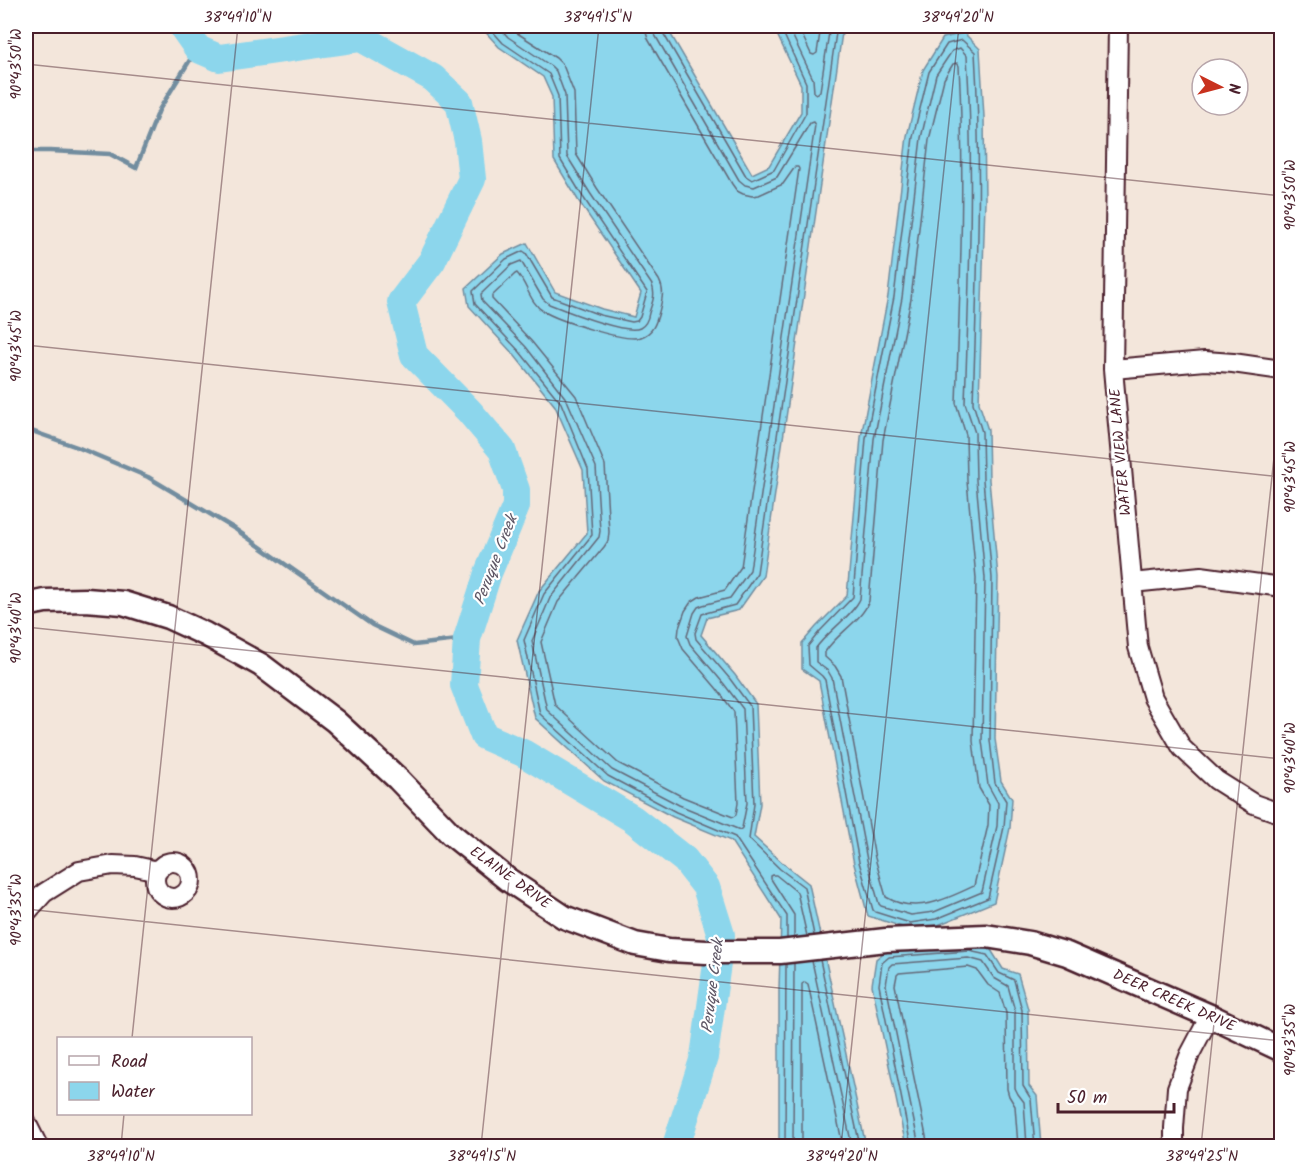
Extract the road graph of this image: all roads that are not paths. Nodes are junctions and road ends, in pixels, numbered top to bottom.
1 (1118, 26) edge
2 (1113, 369) junction
3 (1281, 370) edge
4 (1132, 583) junction
5 (1281, 587) edge
6 (26, 605) edge
7 (1281, 814) edge
8 (158, 872) dead end
9 (26, 913) edge
10 (1067, 954) joint
11 (1210, 1016) junction
12 (1281, 1050) edge
13 (26, 1122) edge
14 (38, 1146) edge
15 (1174, 1146) edge

1 - 2 street, WATER VIEW LANE
2 - 3 street
2 - 4 street, WATER VIEW LANE
4 - 5 street
4 - 7 street, WATER VIEW LANE
6 - 10 street, ELAINE DRIVE
8 - 9 street
10 - 11 street, DEER CREEK DRIVE
11 - 12 street, DEER CREEK DRIVE
11 - 15 street
13 - 14 street

